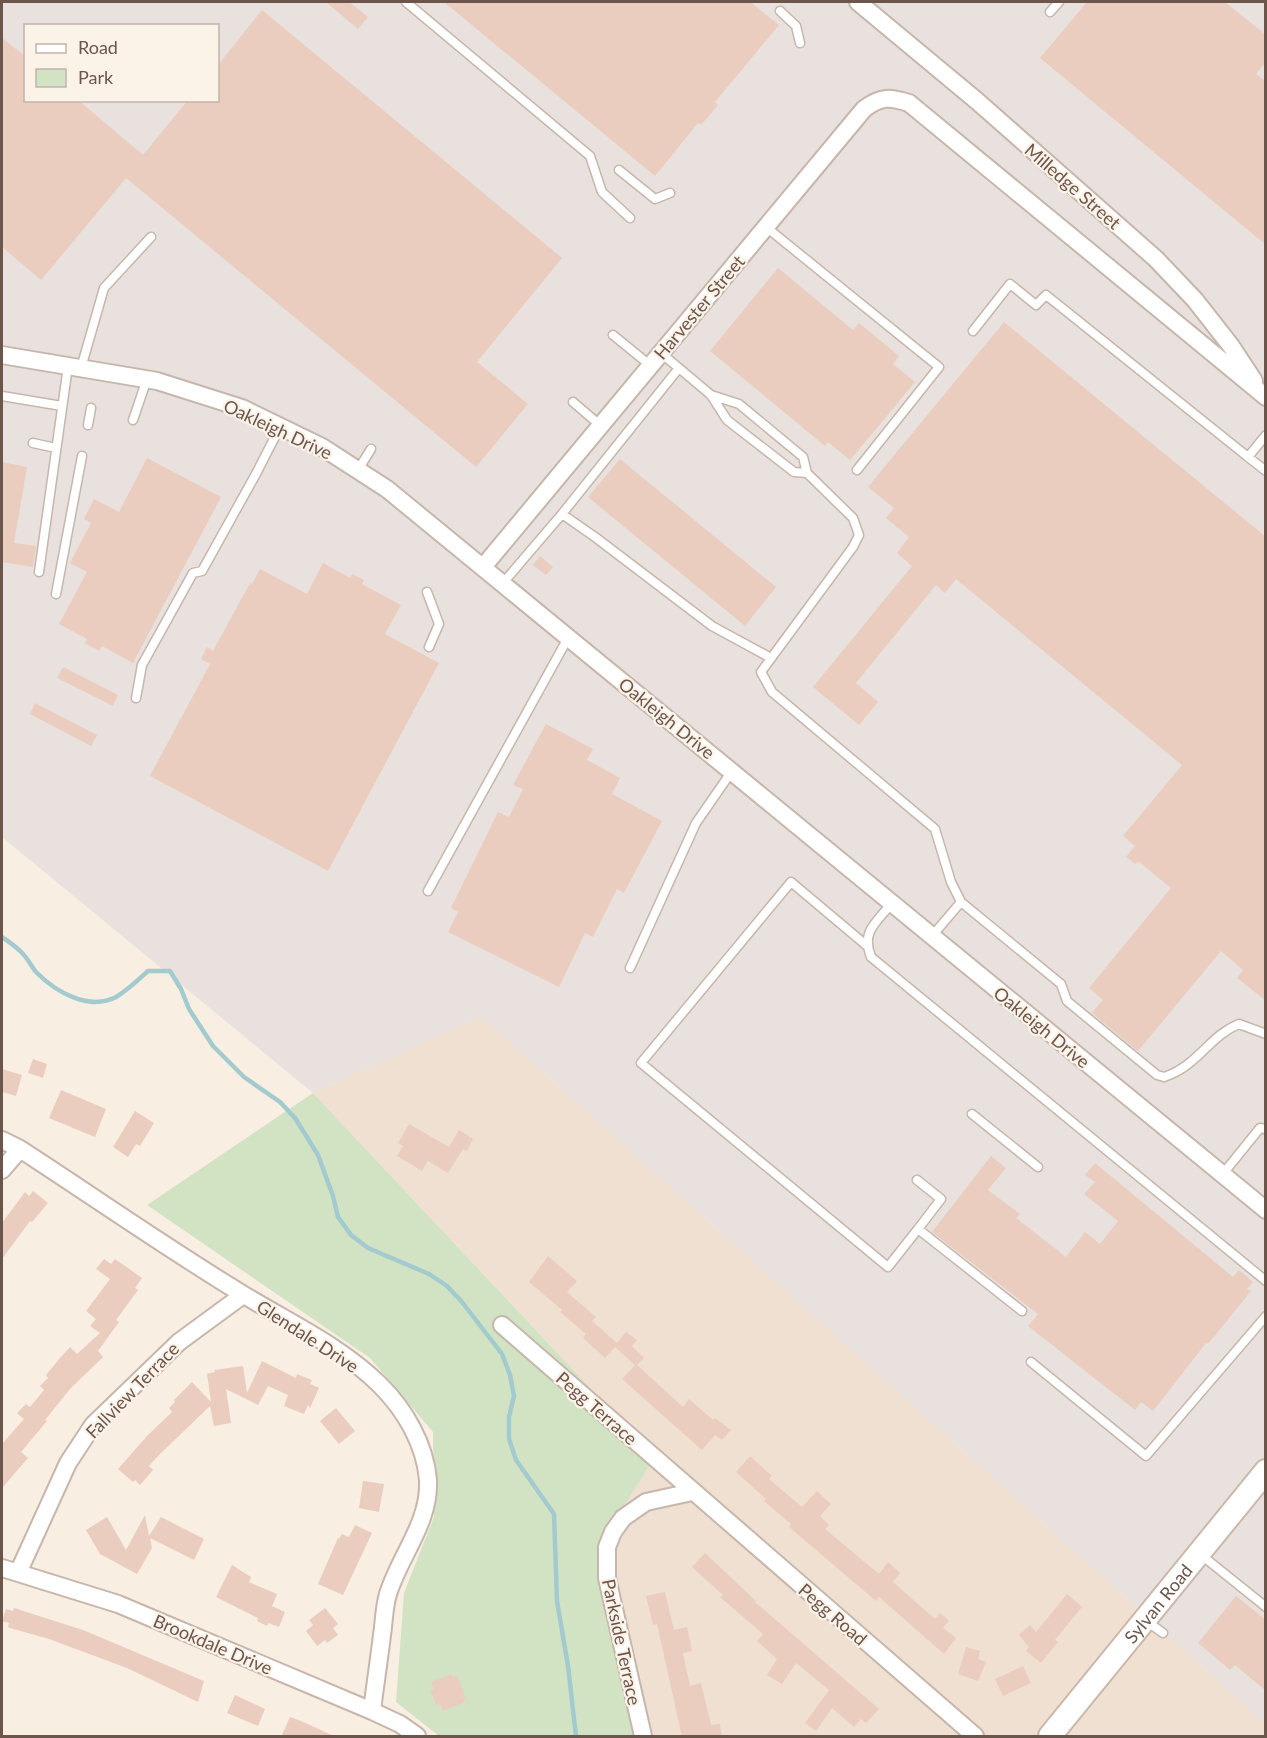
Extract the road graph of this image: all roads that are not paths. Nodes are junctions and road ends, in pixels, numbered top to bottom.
1 (406, 2) edge
2 (858, 2) edge
3 (1059, 2) edge
4 (780, 11) dead end
5 (1050, 12) dead end
6 (800, 43) dead end
7 (934, 123) joint
8 (619, 170) dead end
9 (670, 193) dead end
10 (630, 218) dead end
11 (766, 227) junction
12 (151, 237) dead end
13 (973, 332) dead end
14 (613, 335) dead end
15 (2, 355) edge
16 (656, 359) junction
17 (74, 367) junction
18 (679, 368) junction
19 (147, 379) junction
20 (711, 395) junction
21 (2, 396) edge
22 (1264, 396) edge
23 (573, 402) dead end
24 (62, 406) junction
25 (91, 408) dead end
26 (133, 420) dead end
27 (88, 425) dead end
28 (601, 426) junction
29 (280, 427) junction
30 (1266, 435) edge
31 (33, 443) dead end
32 (56, 447) junction
33 (371, 449) dead end
34 (82, 456) dead end
35 (1248, 457) junction
36 (358, 470) junction
37 (857, 470) dead end
38 (1266, 471) edge
39 (807, 473) junction
40 (562, 514) junction
41 (483, 567) junction
42 (39, 572) dead end
43 (503, 583) junction
44 (427, 592) dead end
45 (56, 594) dead end
46 (569, 637) junction
47 (429, 647) dead end
48 (771, 658) junction
49 (136, 698) dead end
50 (732, 771) junction
51 (428, 891) dead end
52 (961, 902) junction
53 (892, 903) junction
54 (932, 936) junction
55 (866, 945) junction
56 (630, 968) dead end
57 (1266, 1034) edge
58 (972, 1114) dead end
59 (1266, 1129) edge
60 (2, 1140) edge
61 (20, 1149) junction
62 (1038, 1167) dead end
63 (2, 1170) edge
64 (1222, 1174) junction
65 (917, 1180) dead end
66 (1266, 1210) edge
67 (918, 1229) junction
68 (1266, 1281) edge
69 (243, 1294) junction
70 (1022, 1311) dead end
71 (1266, 1316) edge
72 (502, 1325) dead end
73 (1031, 1362) dead end
74 (1266, 1470) edge
75 (692, 1492) junction
76 (1199, 1553) junction
77 (10, 1570) edge
78 (1266, 1607) edge
79 (1145, 1619) junction
80 (1163, 1633) dead end
81 (372, 1711) junction
82 (417, 1737) edge
83 (642, 1737) edge
84 (975, 1737) edge
85 (1050, 1737) edge

1 - 10 lane
2 - 22 street, Milledge Street
3 - 5 lane
4 - 6 lane
7 - 11 street, Harvester Street
7 - 22 street, Milledge Street
8 - 9 lane
11 - 16 street, Harvester Street
11 - 37 lane
12 - 17 lane
13 - 35 lane
14 - 16 lane
15 - 17 street, Oakleigh Drive
16 - 18 lane
16 - 28 street, Harvester Street
17 - 19 street, Oakleigh Drive
17 - 24 lane
18 - 20 lane
18 - 40 lane
19 - 26 lane
19 - 29 street, Oakleigh Drive
20 - 39 lane
20 - 39 lane
21 - 24 lane
23 - 28 lane
24 - 32 lane
25 - 27 lane
28 - 41 street, Harvester Street
29 - 36 street, Oakleigh Drive
29 - 49 lane
30 - 35 lane
31 - 32 lane
32 - 42 lane
33 - 36 lane
34 - 45 lane
35 - 38 lane
36 - 41 street, Oakleigh Drive
39 - 48 lane
40 - 43 lane
40 - 48 lane
41 - 43 street, Oakleigh Drive
43 - 46 street, Oakleigh Drive
44 - 47 lane
46 - 50 street, Oakleigh Drive
46 - 51 lane
48 - 52 lane
50 - 53 street, Oakleigh Drive
50 - 56 lane
52 - 54 lane
52 - 57 lane
53 - 54 street, Oakleigh Drive
53 - 55 lane
54 - 64 street, Oakleigh Drive
55 - 67 lane
55 - 68 lane
58 - 62 lane
59 - 64 lane
60 - 61 street, Glendale Drive
61 - 63 street
61 - 69 street, Glendale Drive
64 - 66 street, Oakleigh Drive
65 - 67 lane
67 - 70 lane
69 - 77 street, Fallview Terrace
69 - 81 street, Glendale Drive
71 - 73 lane
72 - 75 street, Pegg Terrace
74 - 76 main road, Sylvan Road
75 - 83 street, Parkside Terrace
75 - 84 street, Pegg Road
76 - 78 lane
76 - 79 main road, Sylvan Road
77 - 81 street, Brookdale Drive
79 - 80 lane
79 - 85 main road, Sylvan Road
81 - 82 street, Brookdale Drive

